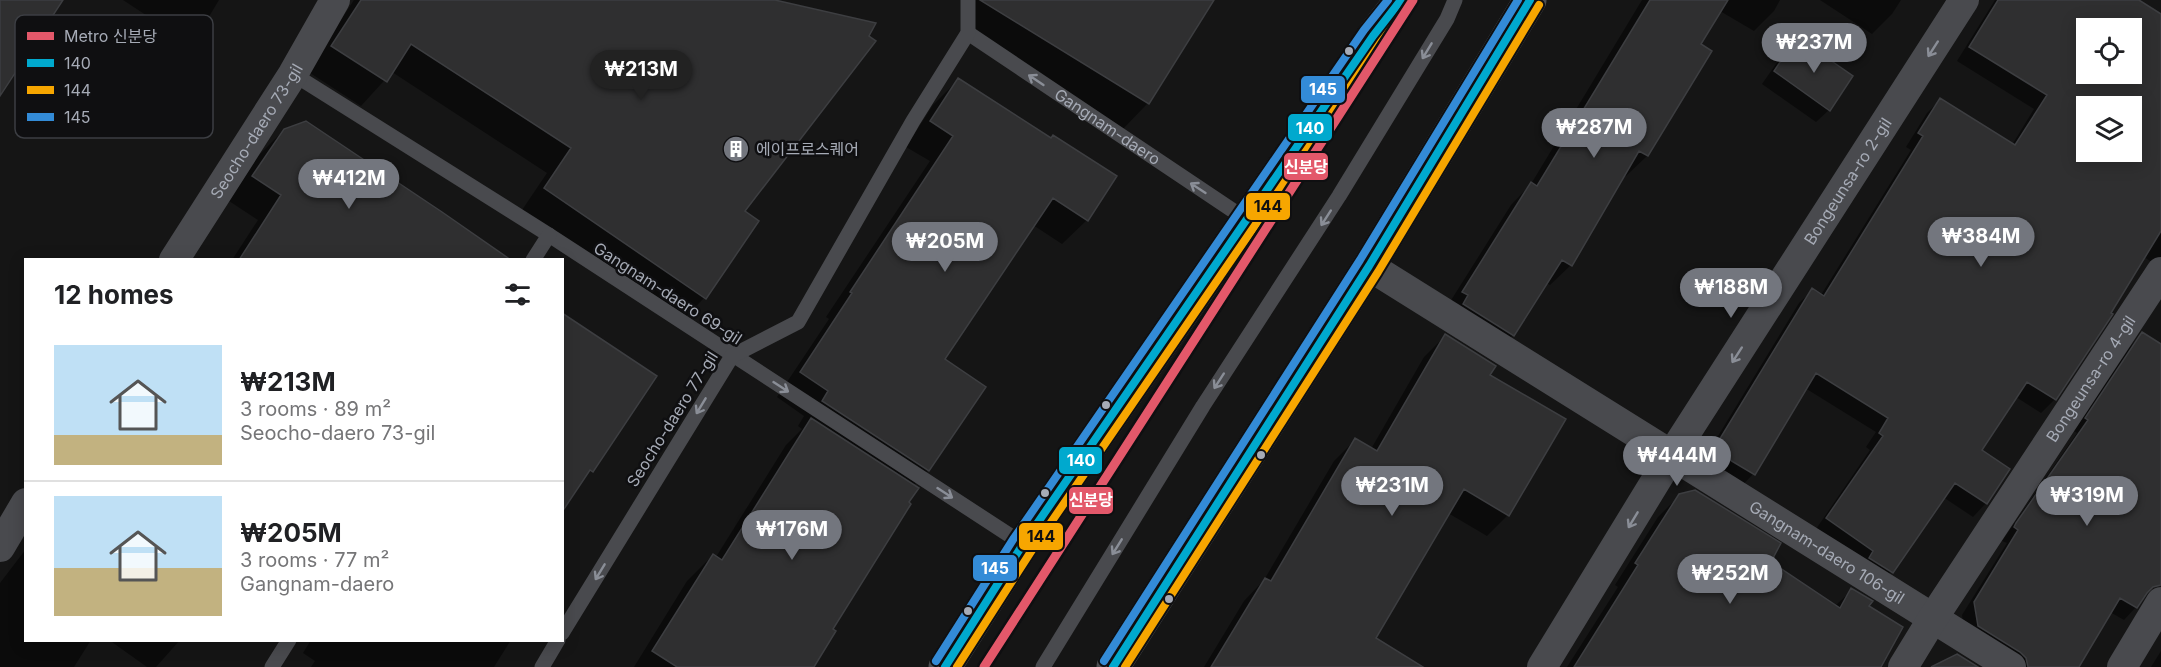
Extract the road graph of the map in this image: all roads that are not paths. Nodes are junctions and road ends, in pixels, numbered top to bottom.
1 (335, 0) edge
2 (968, 0) edge
3 (1401, 0) edge
4 (1455, 0) edge
5 (1530, 0) edge
6 (1964, 0) edge
7 (968, 33) junction
8 (293, 74) junction
9 (1247, 220) junction
10 (549, 235) junction
11 (175, 258) edge
12 (534, 258) edge
13 (1369, 266) junction
14 (2161, 272) edge
15 (732, 356) junction
16 (1671, 456) junction
17 (24, 506) edge
18 (1023, 544) junction
19 (0, 547) edge
20 (2161, 602) edge
21 (1933, 618) junction
22 (564, 630) edge
23 (288, 642) edge
24 (557, 642) edge
25 (1114, 663) edge
26 (272, 667) edge
27 (542, 667) edge
28 (945, 667) edge
29 (1043, 667) edge
30 (1542, 667) edge
31 (1903, 667) edge
32 (2011, 667) edge
33 (2122, 667) edge

1 - 8 street, Seocho-daero 73-gil
2 - 7 lane
3 - 9 main road
4 -> 29 lane
5 - 13 main road
6 -> 16 street, Bongeunsa-ro 2-gil
9 -> 7 lane, Gangnam-daero
7 - 15 lane, Seocho-daero 77-gil
8 - 10 lane, Gangnam-daero 69-gil
8 - 11 street, Seocho-daero 73-gil
9 - 18 main road
10 - 12 lane
10 - 15 lane, Gangnam-daero 69-gil
13 - 16 street, Gangnam-daero 106-gil
13 - 25 main road
14 - 21 street, Bongeunsa-ro 4-gil
15 -> 18 lane, Gangnam-daero 69-gil
15 -> 22 lane, Seocho-daero 77-gil
16 - 21 street, Gangnam-daero 106-gil
16 -> 30 street, Bongeunsa-ro 2-gil
17 - 19 street
18 - 28 main road
20 - 33 street
21 - 31 street, Bongeunsa-ro 4-gil
21 - 32 street, Gangnam-daero 106-gil
23 - 26 lane
24 - 27 lane

